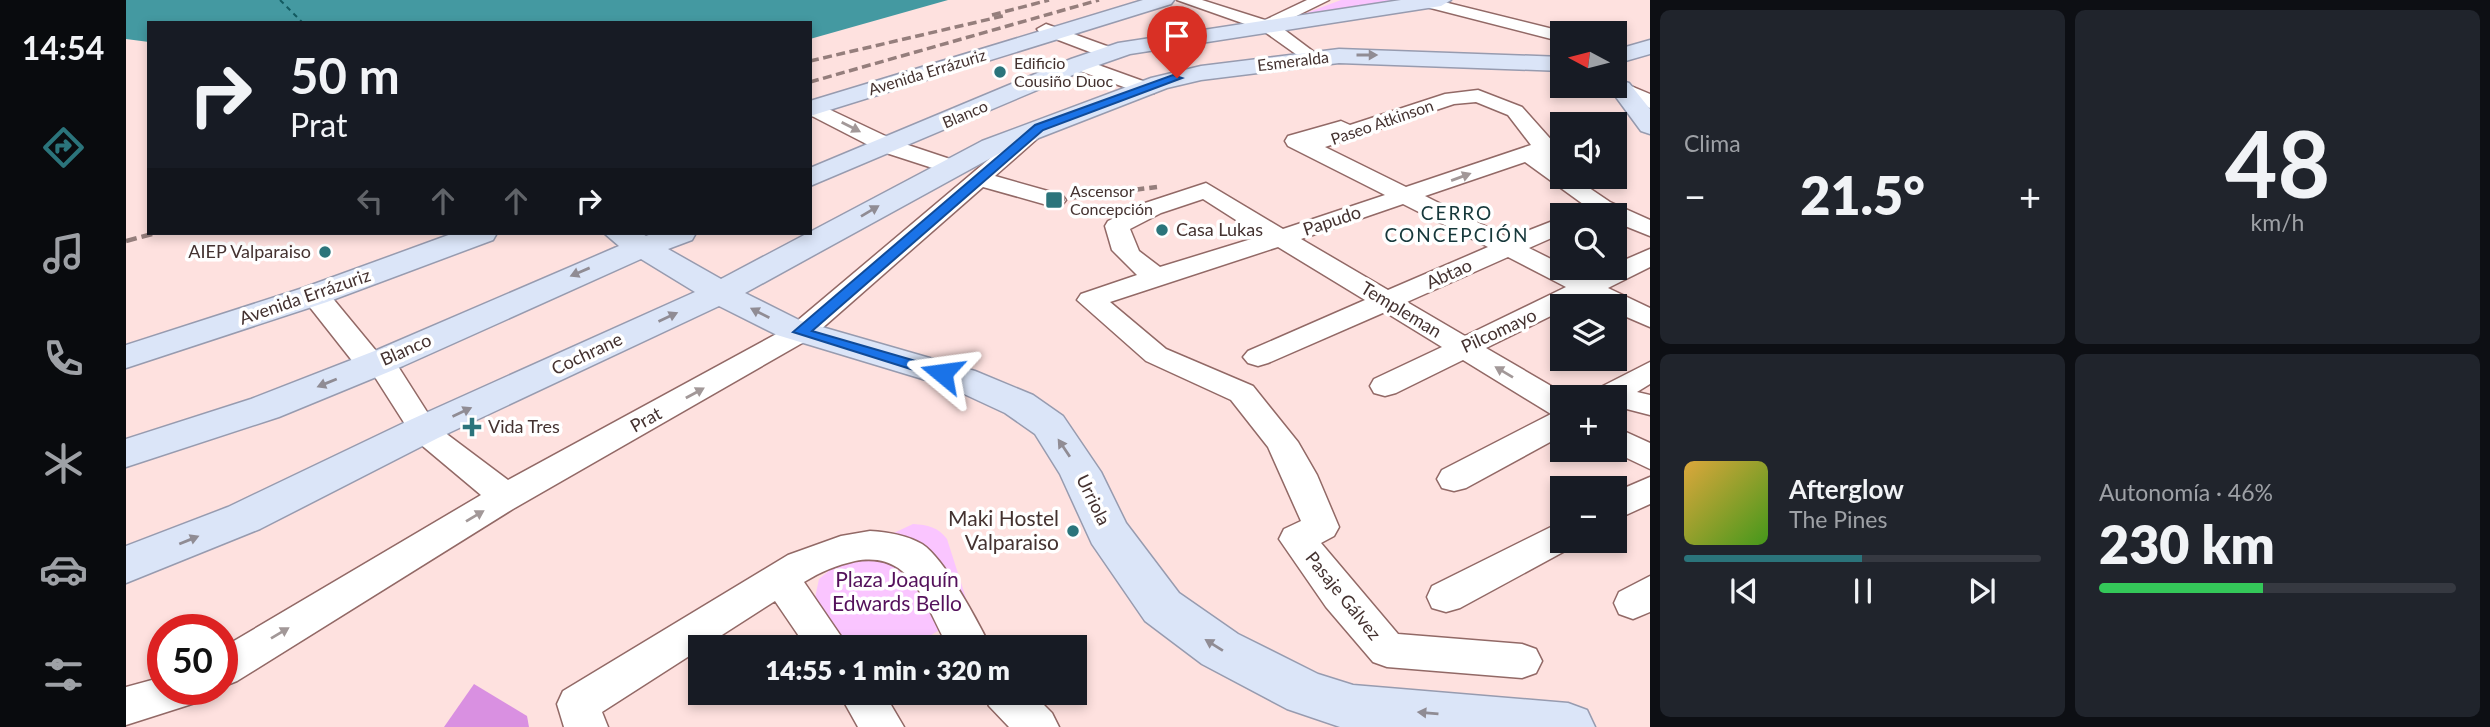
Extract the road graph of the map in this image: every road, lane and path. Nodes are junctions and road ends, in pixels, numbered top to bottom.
1 (1138, 0) edge
2 (1164, 0) edge
3 (1185, 0) edge
4 (1321, 0) edge
5 (1428, 1) edge
6 (1268, 26) junction
7 (1052, 32) junction
8 (1550, 34) edge
9 (1110, 53) junction
10 (1314, 58) junction
11 (1079, 64) junction
12 (1550, 64) edge
13 (1147, 89) junction
14 (1628, 92) edge
15 (1627, 98) edge
16 (1650, 102) edge
17 (812, 107) edge
18 (812, 108) edge
19 (1344, 125) dead end
20 (1650, 126) edge
21 (1039, 127) junction
22 (888, 146) junction
23 (1534, 151) junction
24 (1550, 158) edge
25 (951, 167) junction
26 (1363, 175) junction
27 (812, 177) edge
28 (987, 181) dead end
29 (1597, 189) edge
30 (1406, 197) junction
31 (1054, 200) dead end
32 (1585, 203) edge
33 (1650, 218) edge
34 (1627, 222) edge
35 (1650, 229) edge
36 (1550, 230) edge
37 (439, 235) edge
38 (477, 235) edge
39 (667, 235) edge
40 (1281, 238) junction
41 (631, 240) edge
42 (1508, 248) junction
43 (1650, 257) edge
44 (1154, 278) junction
45 (1589, 289) junction
46 (720, 293) junction
47 (316, 295) junction
48 (1386, 301) junction
49 (1650, 319) edge
50 (801, 332) junction
51 (126, 341) edge
52 (1463, 347) junction
53 (126, 357) edge
54 (1258, 357) dead end
55 (377, 366) junction
56 (1650, 371) edge
57 (1626, 385) edge
58 (1385, 386) dead end
59 (1550, 399) edge
60 (1627, 400) edge
61 (1650, 405) edge
62 (1550, 428) edge
63 (1627, 445) edge
64 (126, 453) edge
65 (1650, 458) edge
66 (1454, 479) dead end
67 (1650, 489) edge
68 (501, 493) dead end
69 (1627, 501) edge
70 (1550, 542) edge
71 (126, 565) edge
72 (779, 580) junction
73 (1446, 597) dead end
74 (821, 635) edge
75 (963, 635) edge
76 (238, 659) edge
77 (1522, 661) dead end
78 (147, 705) edge
79 (868, 705) edge
80 (1016, 705) edge
81 (129, 713) edge
82 (1535, 725) edge
83 (586, 727) edge
84 (882, 727) edge
85 (1037, 727) edge

1 - 7 main road, Avenida Errázuriz
2 - 7 main road, Avenida Errázuriz
3 - 6 street
4 - 6 street, Blanco
5 - 6 main road
5 - 8 street
6 - 9 main road, Blanco
6 - 10 street
7 - 9 street
7 - 17 main road, Avenida Errázuriz
9 - 11 main road, Blanco
10 -> 12 main road, Esmeralda
10 - 13 main road, Esmeralda
11 - 13 street
11 - 22 main road, Blanco
13 - 21 main road, Esmeralda
14 - 16 street
15 - 20 main road
18 -> 22 street
19 - 26 street
21 - 25 main road, Cochrane
21 - 50 street, Prat
22 - 25 street
22 - 27 main road, Blanco
23 - 24 street
23 - 26 street, Paseo Atkinson
30 -> 23 street, Papudo
23 - 32 street
46 -> 25 main road, Cochrane
26 - 30 street
28 - 31 street
29 - 33 street
30 - 40 street, Papudo
30 - 42 street
34 - 35 street
36 - 42 street, Abtao
37 - 51 main road, Avenida Errázuriz
38 - 47 main road, Avenida Errázuriz
39 - 41 main road, Blanco
40 - 44 street, Papudo
40 - 44 street, Templeman
40 - 48 street, Templeman
41 - 46 main road, Urriola
41 -> 55 main road, Blanco
42 - 45 street
42 - 48 street, Abtao
43 - 45 street, Pilcomayo
44 - 77 street, Pasaje Gálvez
45 - 49 street
45 - 52 street, Pilcomayo
50 -> 46 main road, Urriola
71 -> 46 main road, Cochrane
47 - 53 main road, Avenida Errázuriz
47 - 55 street
48 - 52 street, Templeman
48 - 54 street, Abtao
76 -> 50 street, Prat
82 -> 50 main road, Urriola
52 - 58 street, Pilcomayo
59 -> 52 street, Templeman
55 -> 64 main road, Blanco
55 - 68 street
56 - 57 street
60 - 61 street
62 - 66 street
63 - 65 street
67 - 69 street
70 - 73 street
72 - 74 street
72 - 75 street
72 - 83 street
78 - 81 street
79 - 84 street
80 - 85 street

